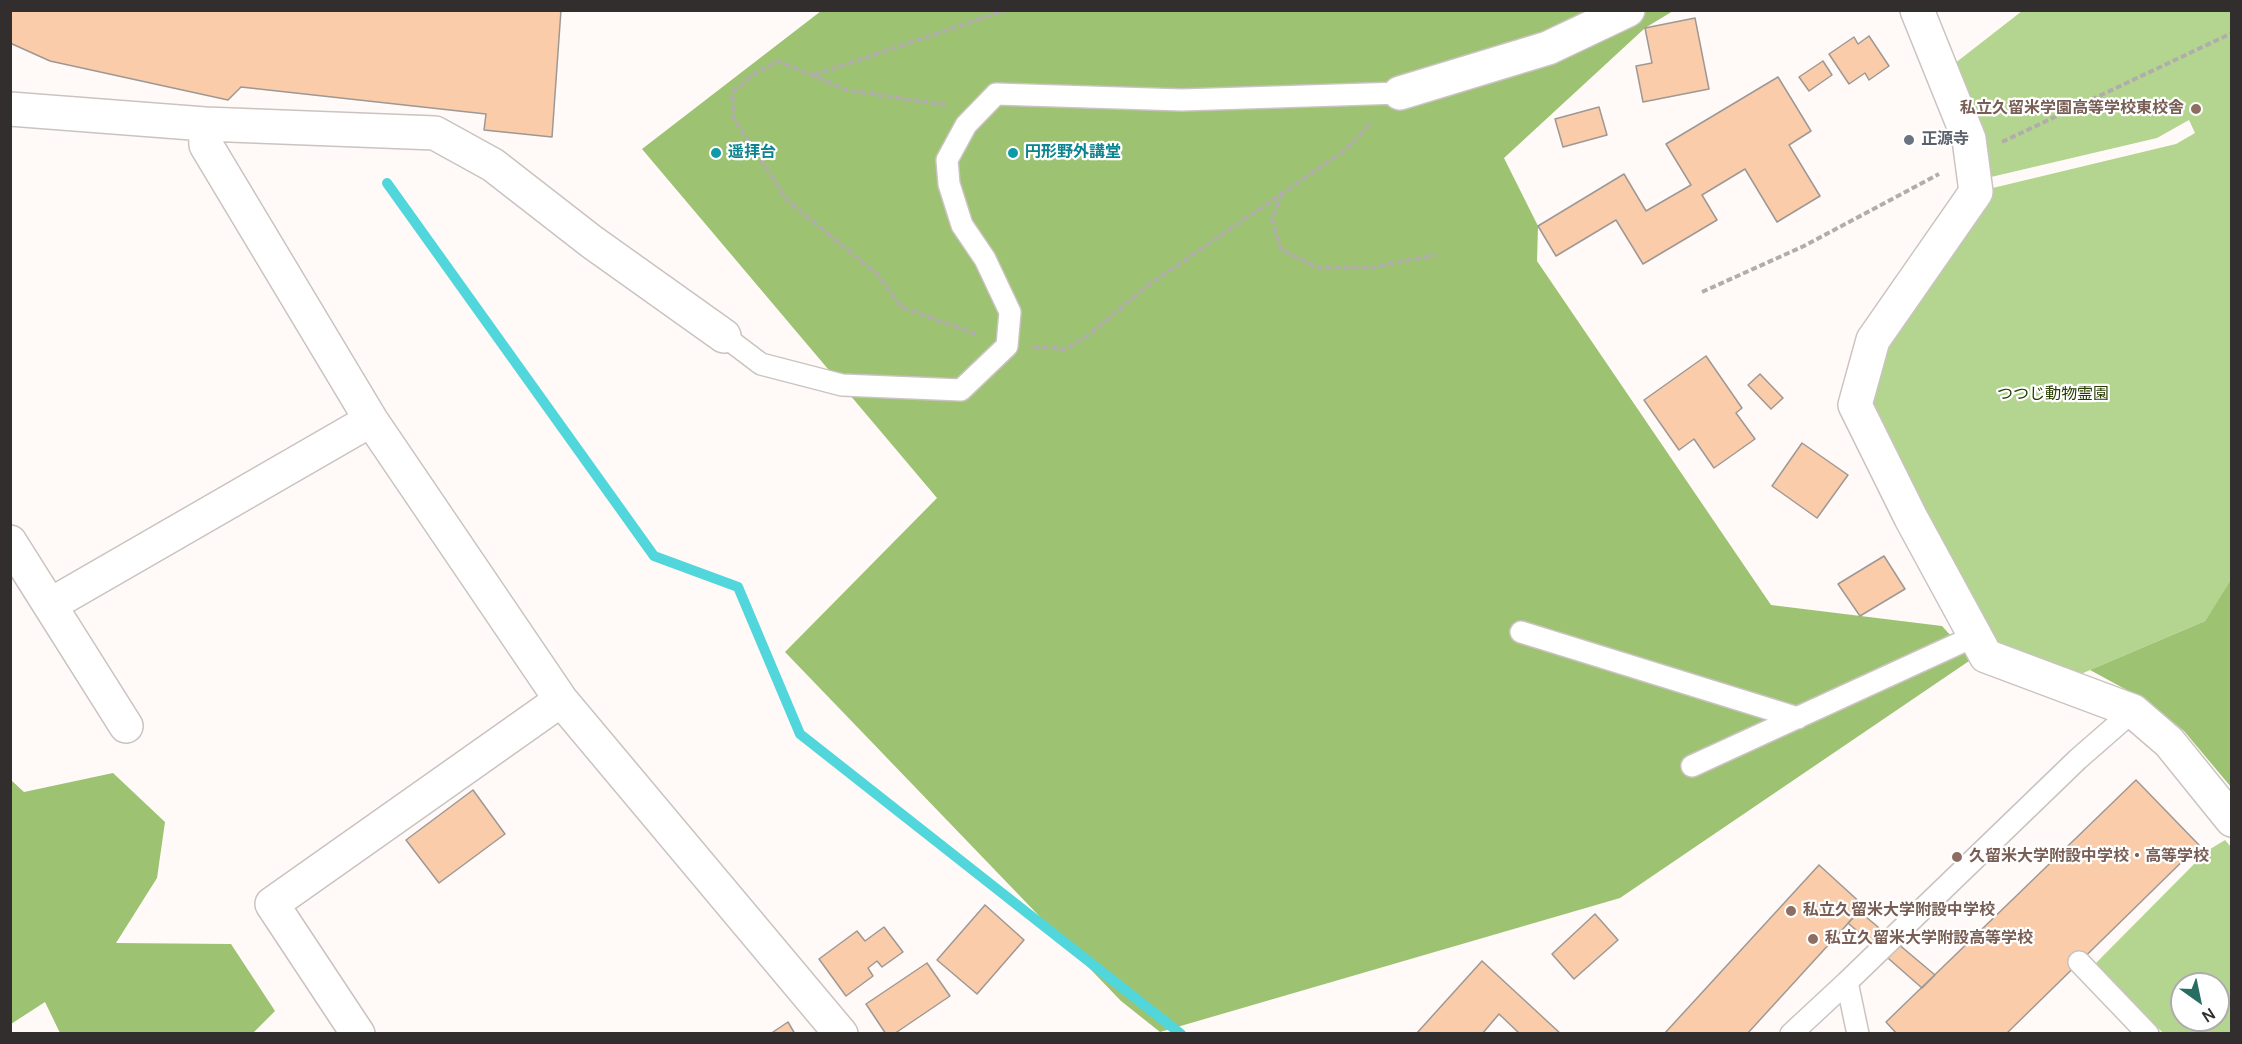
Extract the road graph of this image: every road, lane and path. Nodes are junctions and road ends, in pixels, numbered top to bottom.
1 (1006, 10) edge
2 (1628, 10) edge
3 (1917, 10) edge
4 (2232, 33) edge
5 (813, 75) junction
6 (1400, 93) junction
7 (10, 109) edge
8 (980, 111) junction
9 (205, 124) junction
10 (1971, 156) junction
11 (1283, 192) junction
12 (1435, 255) dead end
13 (1702, 292) dead end
14 (724, 336) joint
15 (1007, 346) junction
16 (371, 420) junction
17 (10, 542) edge
18 (50, 605) junction
19 (1521, 632) dead end
20 (1975, 636) junction
21 (561, 700) junction
22 (2133, 711) junction
23 (1798, 718) junction
24 (126, 726) dead end
25 (1692, 766) dead end
26 (2232, 820) edge
27 (2079, 962) dead end
28 (1847, 982) junction
29 (358, 1034) edge
30 (842, 1034) edge
31 (1791, 1034) edge
32 (1858, 1034) edge
33 (2148, 1034) edge

1 - 5 path
2 - 6 street
3 - 10 street
4 - 10 path
5 - 8 path
5 - 15 path
6 - 8 lane
6 - 11 path
7 - 9 street
8 - 15 lane
9 - 14 street
9 - 16 street
10 - 13 path
10 - 20 street
11 - 12 path
11 - 15 path
14 - 15 lane
16 - 18 street
16 - 21 street
17 - 18 street
18 - 24 street
19 - 23 lane
20 - 22 street
20 - 23 lane
21 - 29 street
21 - 30 street
22 - 26 street
22 - 28 lane
23 - 25 lane
27 - 33 lane
28 - 31 lane
28 - 32 lane

